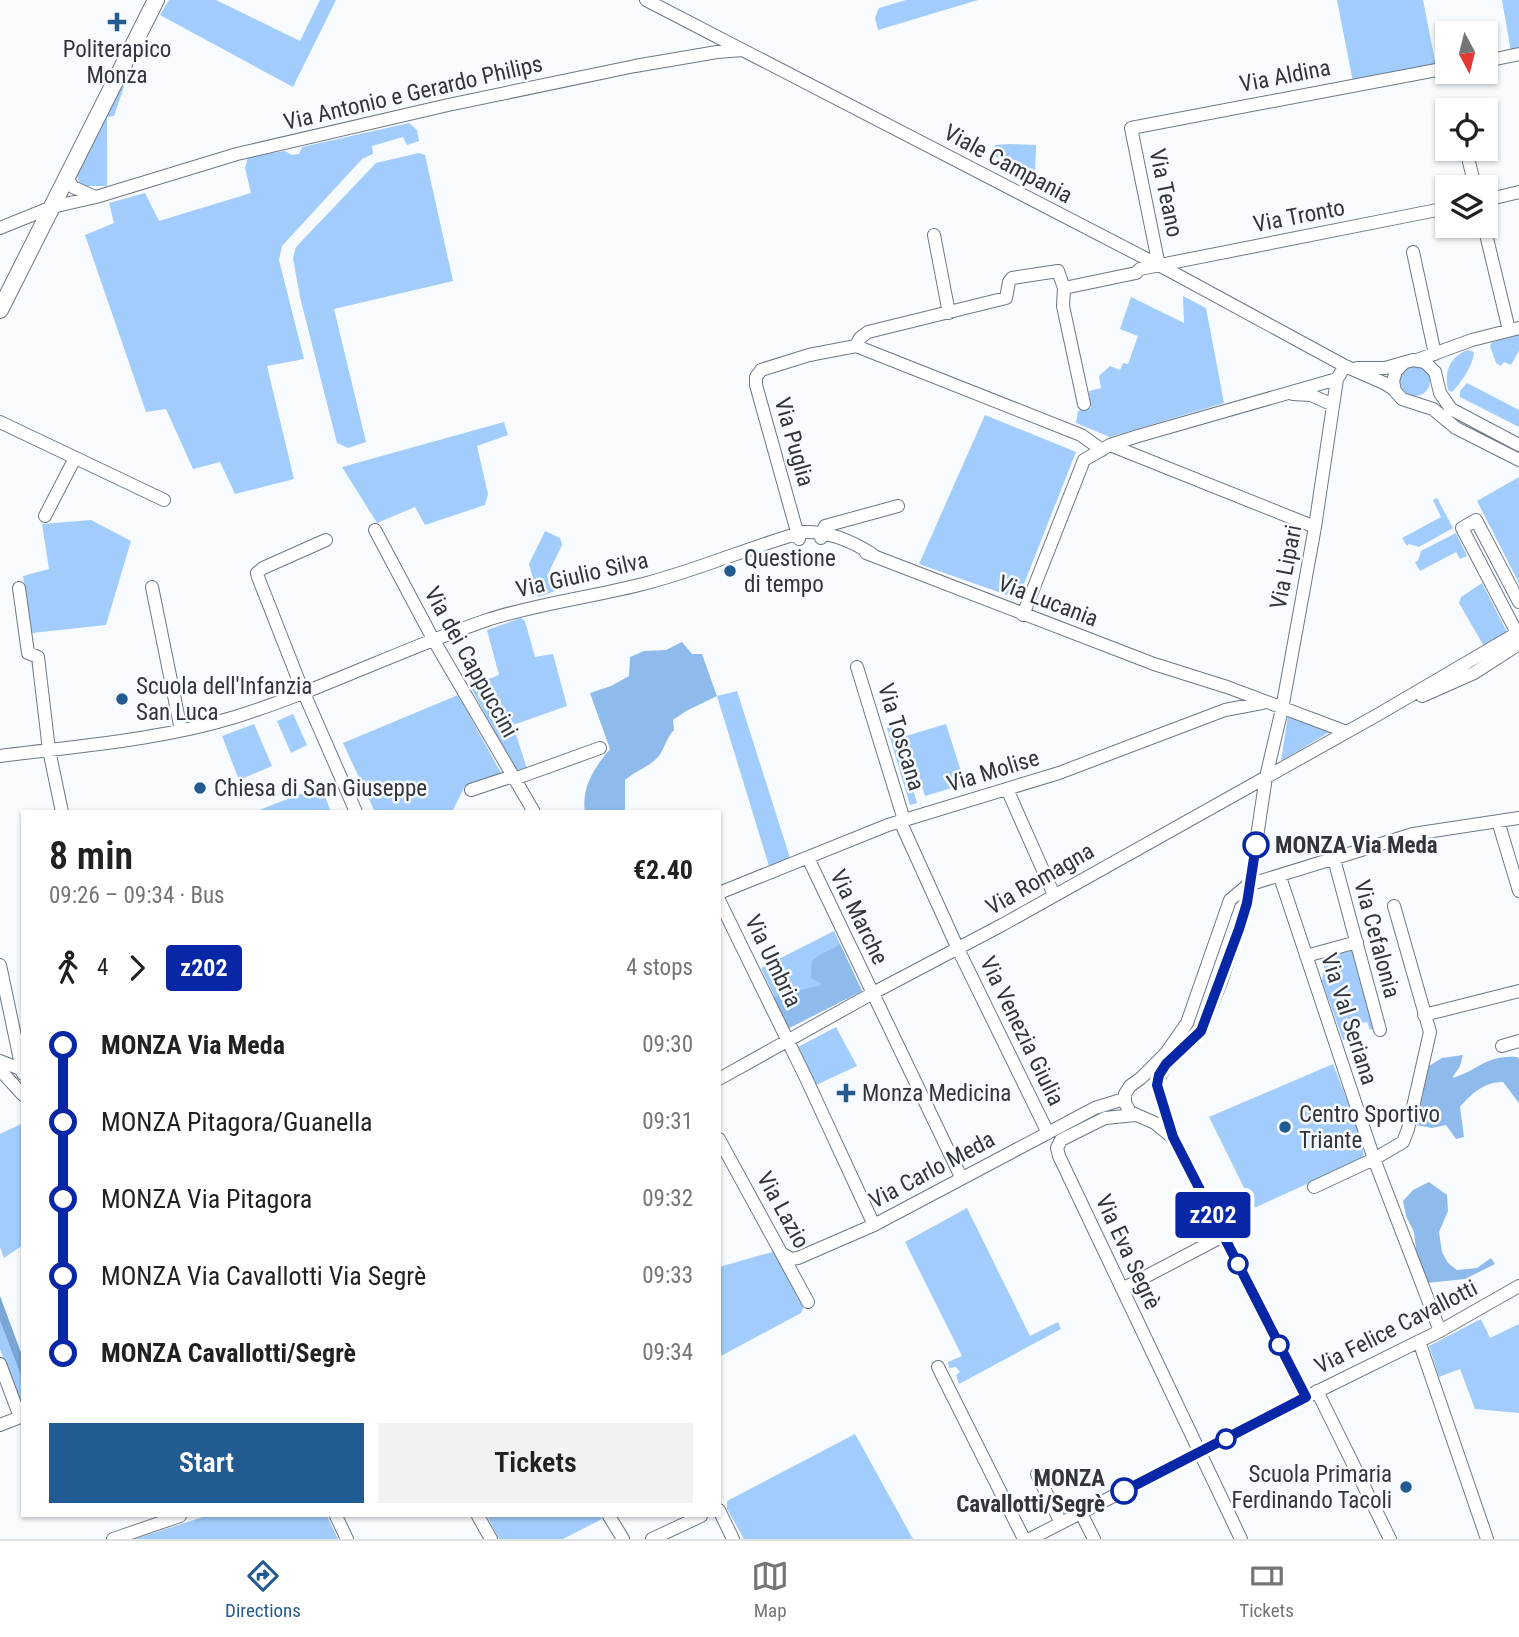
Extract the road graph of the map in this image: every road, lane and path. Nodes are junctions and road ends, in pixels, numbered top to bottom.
1 (156, 0) edge
2 (646, 0) edge
3 (744, 50) junction
4 (1519, 54) edge
5 (1498, 58) edge
6 (1435, 70) edge
7 (1131, 128) joint
8 (67, 178) junction
9 (1519, 192) edge
10 (96, 197) junction
11 (1498, 197) edge
12 (52, 206) junction
13 (1435, 210) edge
14 (18, 221) junction
15 (0, 228) edge
16 (38, 235) junction
17 (934, 235) dead end
18 (1487, 238) edge
19 (1413, 252) dead end
20 (1159, 266) junction
21 (1064, 288) junction
22 (0, 310) edge
23 (949, 313) junction
24 (1514, 329) edge
25 (1462, 344) junction
26 (856, 346) junction
27 (1435, 354) junction
28 (1410, 362) junction
29 (1347, 367) junction
30 (1337, 379) junction
31 (1437, 379) junction
32 (1395, 390) junction
33 (1283, 395) junction
34 (1413, 403) junction
35 (1084, 404) dead end
36 (1333, 405) junction
37 (0, 422) edge
38 (1519, 445) edge
39 (1106, 447) junction
40 (75, 458) junction
41 (1519, 460) edge
42 (164, 500) dead end
43 (898, 506) dead end
44 (45, 516) dead end
45 (1315, 527) junction
46 (375, 530) dead end
47 (821, 535) junction
48 (798, 537) junction
49 (326, 540) dead end
50 (152, 587) dead end
51 (19, 588) dead end
52 (1519, 602) edge
53 (1023, 615) junction
54 (1515, 618) edge
55 (1518, 637) edge
56 (433, 639) junction
57 (857, 667) dead end
58 (1209, 683) junction
59 (304, 692) junction
60 (1266, 702) junction
61 (1229, 709) junction
62 (1282, 709) junction
63 (181, 730) junction
64 (1347, 732) junction
65 (600, 748) dead end
66 (49, 750) junction
67 (0, 756) edge
68 (1266, 777) junction
69 (513, 778) junction
70 (1007, 789) junction
71 (471, 790) dead end
72 (62, 810) edge
73 (355, 810) edge
74 (533, 810) edge
75 (1519, 818) edge
76 (902, 821) junction
77 (1498, 821) junction
78 (808, 858) junction
79 (1334, 859) junction
80 (1279, 877) junction
81 (1248, 885) junction
82 (1519, 891) edge
83 (721, 892) edge
84 (1054, 895) junction
85 (721, 904) edge
86 (1394, 906) dead end
87 (1357, 942) junction
88 (958, 949) junction
89 (1306, 956) junction
90 (0, 965) edge
91 (1519, 991) edge
92 (873, 993) junction
93 (1424, 1015) junction
94 (1380, 1030) dead end
95 (788, 1041) junction
96 (1519, 1041) edge
97 (1502, 1046) dead end
98 (0, 1061) edge
99 (21, 1066) edge
100 (0, 1070) edge
101 (21, 1071) edge
102 (721, 1078) edge
103 (1132, 1084) junction
104 (21, 1093) edge
105 (1159, 1095) junction
106 (1124, 1099) junction
107 (1099, 1107) junction
108 (1137, 1116) junction
109 (1048, 1133) junction
110 (1173, 1137) junction
111 (721, 1143) edge
112 (1374, 1159) junction
113 (961, 1177) junction
114 (1314, 1187) dead end
115 (874, 1224) junction
116 (1223, 1236) junction
117 (783, 1254) junction
118 (1519, 1286) edge
119 (1122, 1289) junction
120 (808, 1302) dead end
121 (1440, 1331) junction
122 (1419, 1341) junction
123 (0, 1364) edge
124 (938, 1367) dead end
125 (1311, 1394) junction
126 (21, 1416) edge
127 (0, 1424) edge
128 (1199, 1453) junction
129 (1037, 1474) dead end
130 (1081, 1513) junction
131 (721, 1514) edge
132 (177, 1517) edge
133 (336, 1517) edge
134 (479, 1517) edge
135 (610, 1517) edge
136 (699, 1517) edge
137 (1061, 1523) junction
138 (113, 1539) edge
139 (347, 1539) edge
140 (491, 1539) edge
141 (623, 1539) edge
142 (652, 1539) edge
143 (733, 1539) edge
144 (1024, 1539) edge
145 (1030, 1539) edge
146 (1094, 1539) edge
147 (1241, 1539) edge
148 (1390, 1539) edge
149 (1488, 1539) edge

1 - 8 main road
2 - 3 street, Viale Campania
3 - 10 street, Via Antonio e Gerardo Philips
3 - 20 street, Viale Campania
4 - 5 street
6 - 7 street, Via Aldina
7 - 20 street, Via Teano
8 - 10 street
8 - 12 main road
9 - 11 street
10 - 12 street, Via Antonio e Gerardo Philips
12 - 14 street, Via Antonio e Gerardo Philips
12 - 16 main road
13 - 20 street, Via Tronto
14 - 15 street, Via Antonio e Gerardo Philips
14 - 16 street
16 - 22 main road
17 - 23 street
18 - 24 street
19 - 27 street
20 - 21 street, Via Tronto
20 - 29 street, Viale Campania
21 - 23 street, Via Puglia
21 - 35 street
23 - 26 street, Via Puglia
24 - 25 street, Viale Campania
25 - 27 street, Viale Campania
25 - 31 street
26 - 39 street
26 - 48 street, Via Puglia
27 - 28 street, Viale Campania
28 - 29 street, Viale Campania
28 - 31 street
28 - 32 street
29 - 30 street, Via Lipari
29 - 32 street, Viale Campania
30 - 33 street
30 - 36 street, Via Lipari
31 - 34 street
31 - 38 street
32 - 34 street
33 - 36 street
33 - 39 street
34 - 41 street
36 - 45 street, Via Lipari
37 - 40 street
39 - 45 street
39 - 53 street
40 - 42 street
40 - 44 street
43 - 47 street, Via Giulio Silva
45 - 62 street, Via Lipari
46 - 56 street, Via dei Cappuccini
47 - 48 street, Via Giulio Silva
47 - 53 street, Via Lucania
48 - 56 street, Via Giulio Silva
49 - 59 street
50 - 63 street
51 - 66 street
52 - 54 street
53 - 58 street, Via Lucania
54 - 55 street
55 - 64 street, Via Romagna
56 - 59 street, Via Giulio Silva
56 - 69 street, Via dei Cappuccini
57 - 76 street, Via Toscana
58 - 60 street, Via Lucania
58 - 61 street
59 - 63 street, Via Giulio Silva
59 - 73 street
60 - 61 street, Via Molise
60 - 62 street
61 - 70 street, Via Molise
62 - 64 street
62 - 68 street, Via Lipari
63 - 66 street, Via Giulio Silva
64 - 68 street, Via Romagna
65 - 69 street
66 - 67 street, Via Giulio Silva
66 - 72 street
68 - 81 street
68 - 84 street, Via Romagna
69 - 71 street
69 - 74 street, Via dei Cappuccini
70 - 76 street, Via Molise
70 - 84 street
75 - 77 street
76 - 78 street, Via Molise
76 - 88 street, Via Toscana
77 - 79 street
77 - 82 street
78 - 83 street, Via Molise
78 - 92 street, Via Marche
79 - 80 street
79 - 87 street, Via Cefalonia
80 - 81 street
80 - 89 street, Via Val Seriana
81 - 103 street, Via Carlo Meda
81 - 105 street
84 - 88 street, Via Romagna
85 - 95 street, Via Umbria
86 - 93 street
87 - 89 street
87 - 94 street, Via Cefalonia
88 - 92 street, Via Romagna
88 - 109 street, Via Venezia Giulia
89 - 112 street, Via Val Seriana
90 - 99 street
91 - 93 street
92 - 95 street, Via Romagna
92 - 113 street, Via Marche
93 - 112 street
95 - 102 street, Via Romagna
95 - 115 street, Via Umbria
96 - 97 street
98 - 101 street
100 - 104 street
103 - 105 street
103 - 106 street, Via Carlo Meda
103 - 107 street, Via Carlo Meda
105 - 108 street
105 - 110 street
106 - 107 street, Via Carlo Meda
106 - 108 street
107 - 109 street, Via Carlo Meda
108 - 110 street
108 - 119 street, Via Eva Segrè
109 - 113 street, Via Carlo Meda
110 - 116 street
111 - 117 street, Via Lazio
112 - 114 street
112 - 121 street, Via Val Seriana
113 - 115 street, Via Carlo Meda
115 - 117 street, Via Carlo Meda
116 - 119 street
116 - 125 street
117 - 120 street, Via Lazio
118 - 121 street, Via Felice Cavallotti
119 - 128 street, Via Eva Segrè
121 - 122 street, Via Felice Cavallotti
122 - 125 street, Via Felice Cavallotti
122 - 149 street
123 - 126 street
124 - 144 street
125 - 128 street, Via Felice Cavallotti
125 - 148 street
126 - 127 street
128 - 130 street, Via Felice Cavallotti
128 - 147 street, Via Eva Segrè
129 - 137 street
130 - 137 street, Via Felice Cavallotti
130 - 146 street
131 - 143 street
132 - 138 street
133 - 139 street
134 - 140 street
135 - 141 street
136 - 142 street
137 - 145 street, Via Felice Cavallotti

